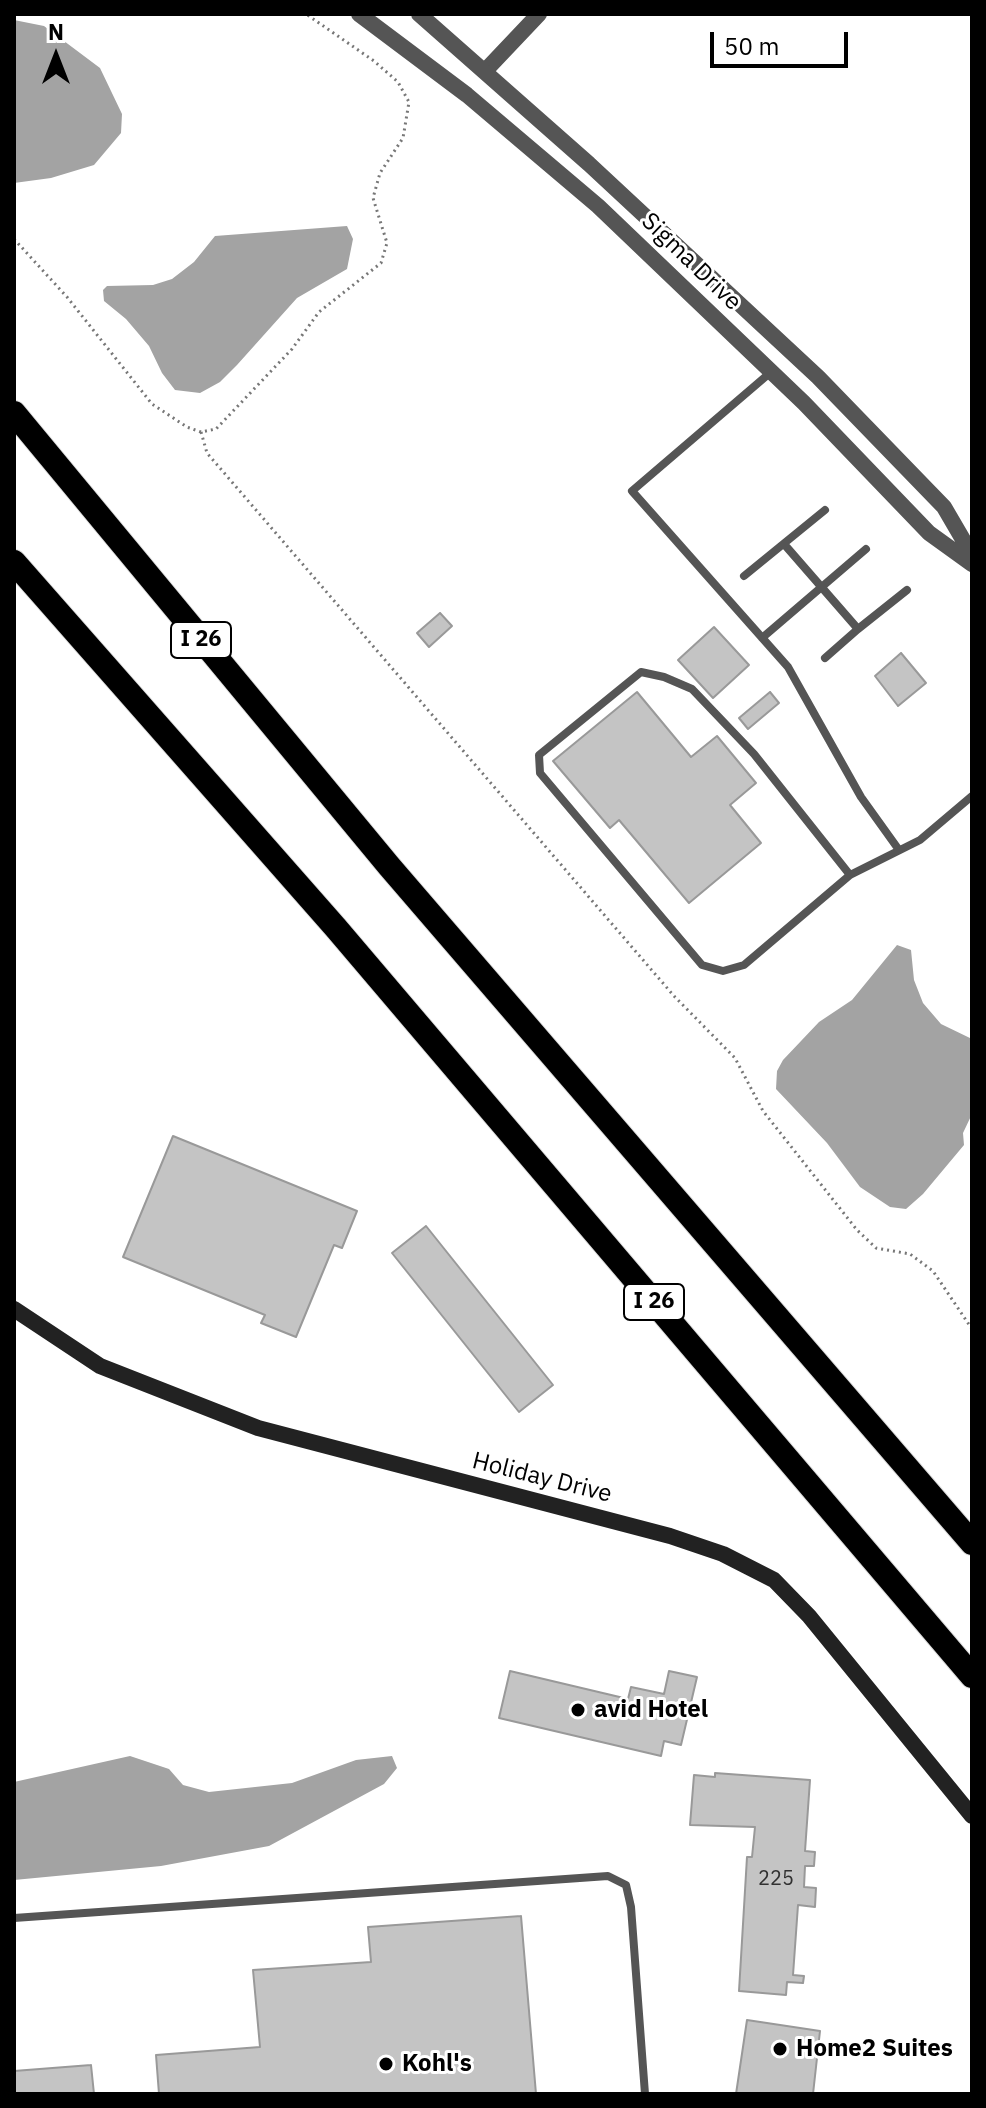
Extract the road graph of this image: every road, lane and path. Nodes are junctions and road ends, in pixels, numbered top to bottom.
1 (306, 14) edge
2 (359, 14) edge
3 (419, 14) edge
4 (539, 14) edge
5 (485, 71) junction
6 (467, 95) junction
7 (14, 239) edge
8 (771, 372) junction
9 (14, 413) edge
10 (201, 432) junction
11 (825, 510) dead end
12 (784, 544) junction
13 (866, 549) dead end
14 (972, 555) edge
15 (14, 562) edge
16 (972, 564) edge
17 (744, 576) dead end
18 (823, 586) junction
19 (907, 590) dead end
20 (858, 629) junction
21 (762, 638) junction
22 (825, 658) dead end
23 (972, 796) edge
24 (899, 850) junction
25 (850, 875) junction
26 (14, 1309) edge
27 (972, 1329) edge
28 (972, 1543) edge
29 (972, 1676) edge
30 (972, 1816) edge
31 (14, 1918) edge
32 (645, 2094) edge

1 - 10 path
2 - 6 street, Sigma Drive
3 - 5 street, Sigma Drive
4 - 5 street
5 - 6 street
5 - 14 street, Sigma Drive
6 - 8 street, Sigma Drive
7 - 10 path
8 - 16 street, Sigma Drive
8 - 21 lane
9 - 28 highway, I 26
10 - 27 path
11 - 12 lane
12 - 17 lane
12 - 18 lane
13 - 18 lane
15 - 29 highway, I 26
18 - 20 lane
18 - 21 lane
19 - 20 lane
20 - 22 lane
21 - 24 lane
23 - 24 lane
24 - 25 lane
25 - 25 lane
26 - 30 main road, Holiday Drive
31 - 32 lane

